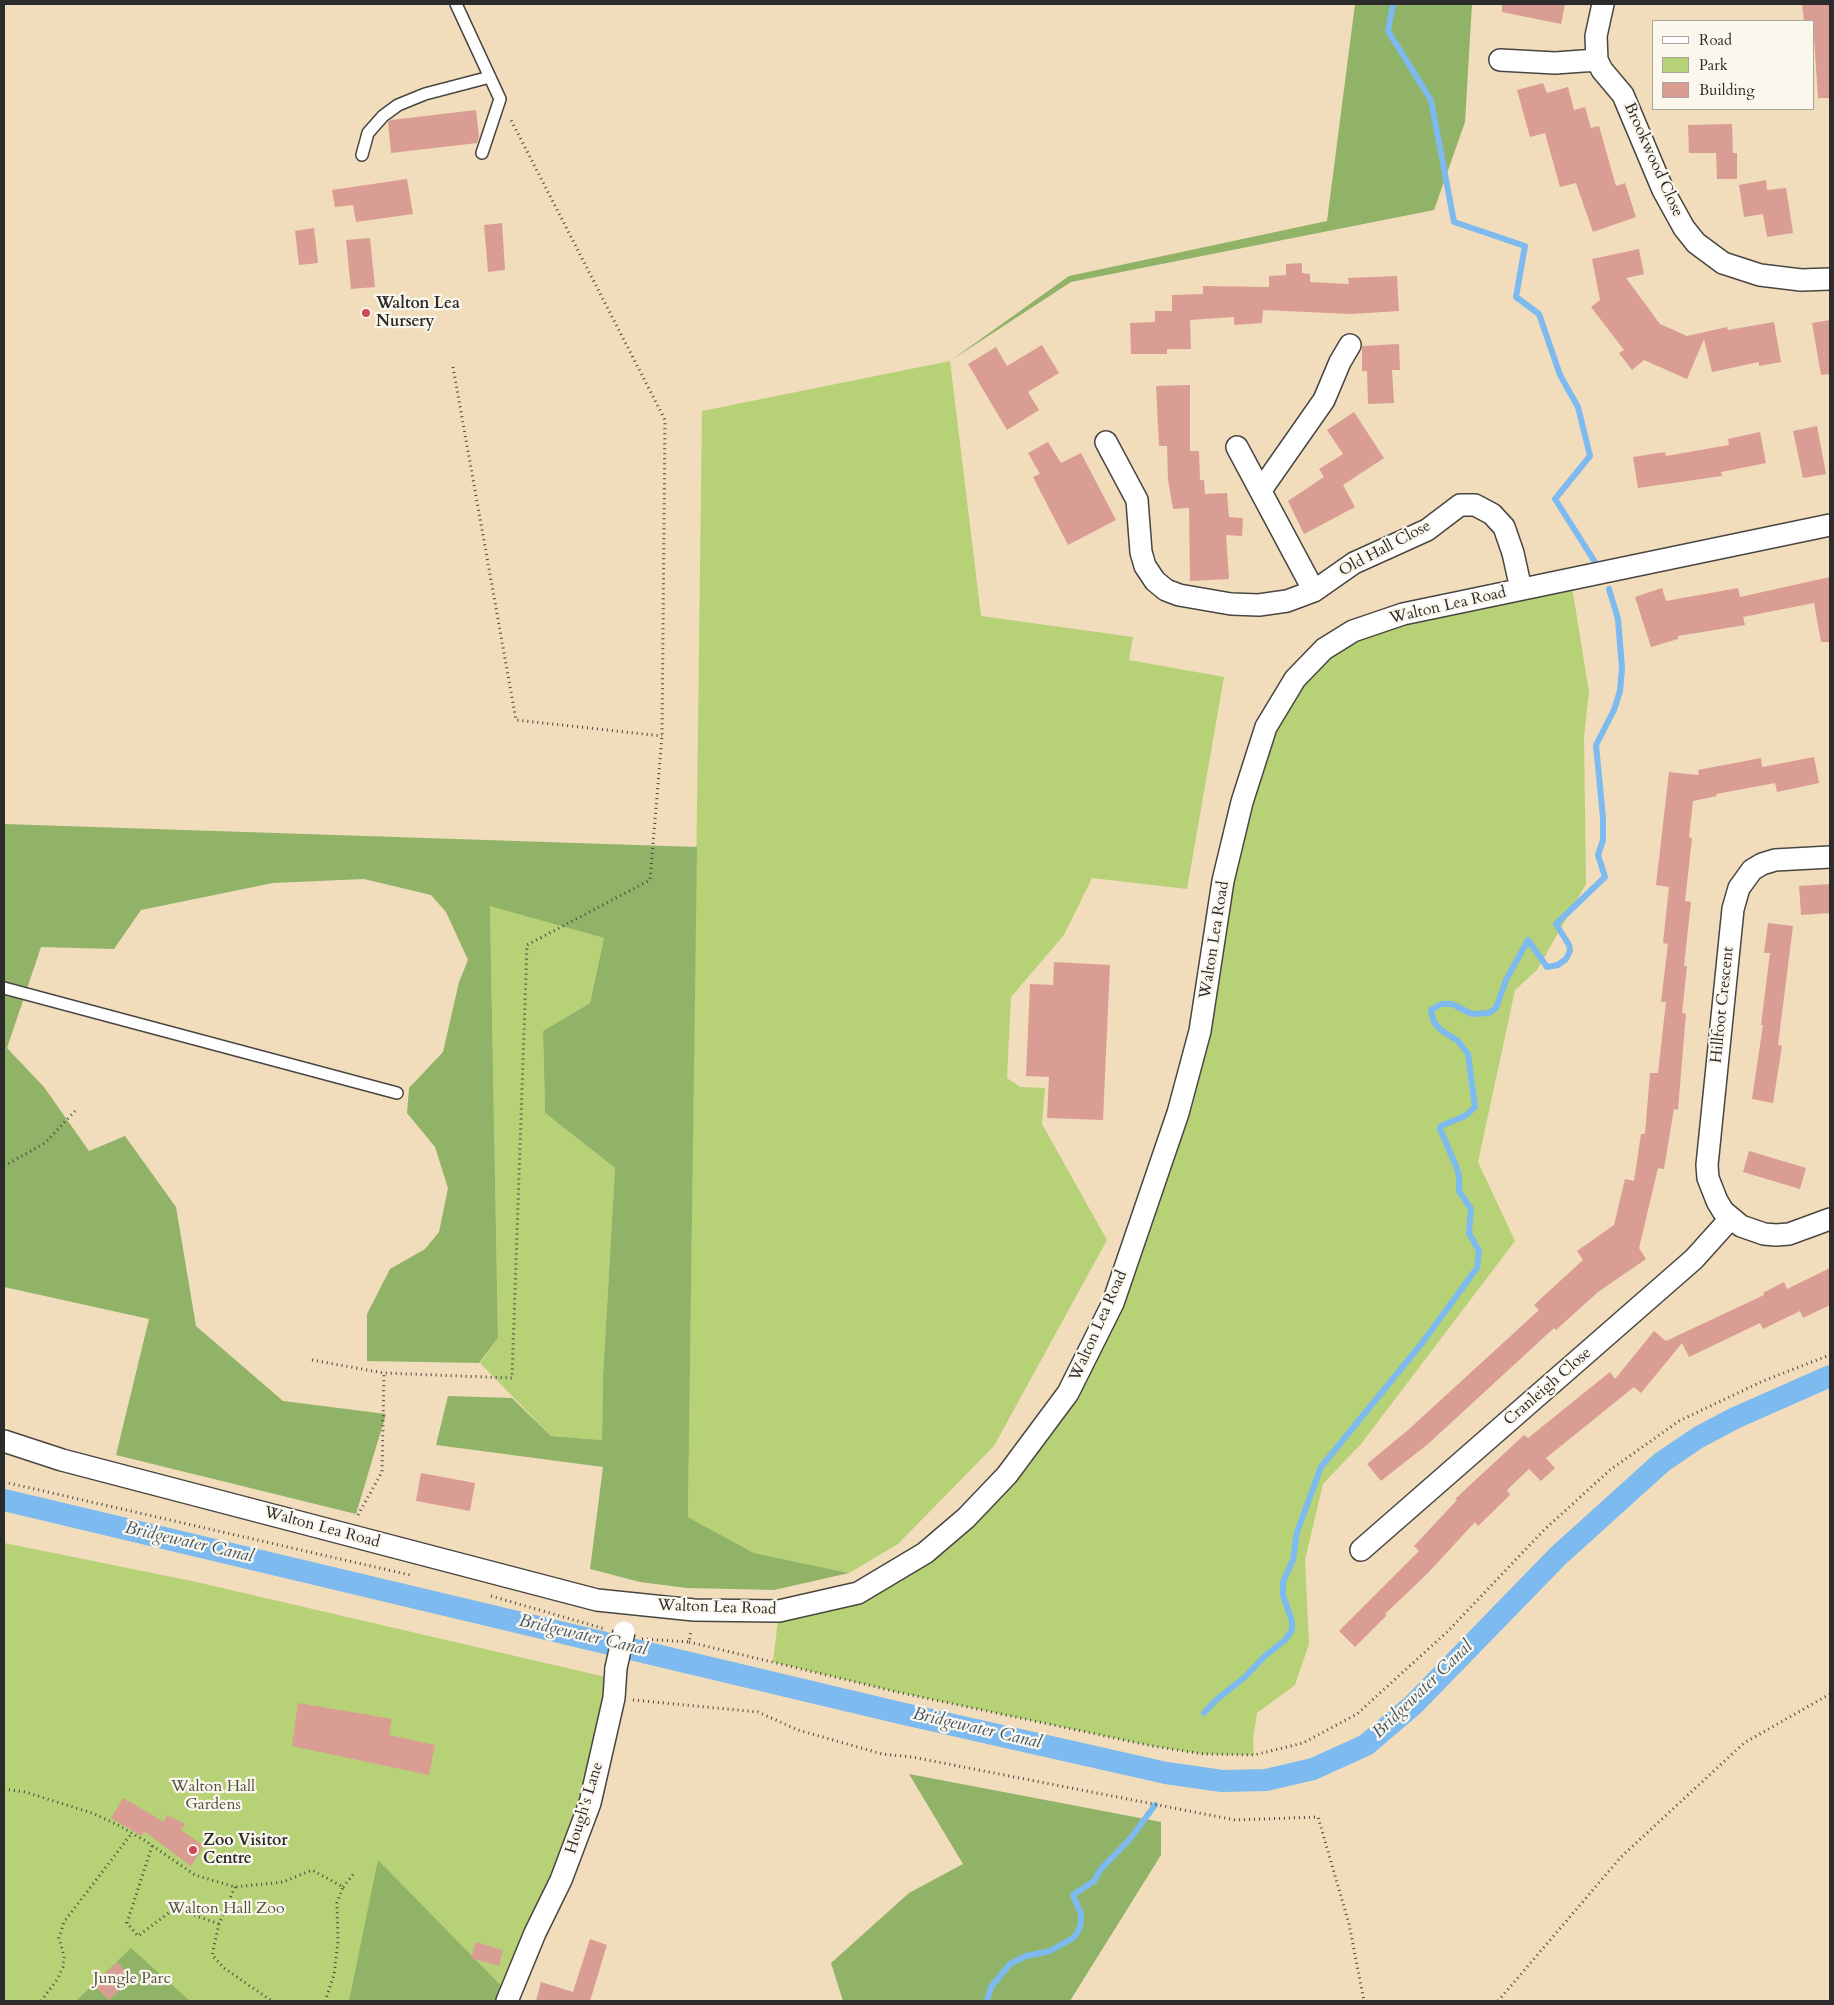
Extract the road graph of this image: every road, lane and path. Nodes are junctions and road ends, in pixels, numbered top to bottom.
1 (456, 4) edge
2 (1604, 4) edge
3 (1500, 60) dead end
4 (1597, 60) junction
5 (490, 77) junction
6 (500, 99) junction
7 (482, 153) dead end
8 (362, 155) dead end
9 (1830, 279) edge
10 (1350, 344) dead end
11 (453, 367) dead end
12 (1106, 442) dead end
13 (1237, 447) dead end
14 (1261, 490) junction
15 (1830, 525) edge
16 (1521, 589) junction
17 (1314, 591) junction
18 (662, 736) junction
19 (1830, 858) edge
20 (4, 988) edge
21 (397, 1093) dead end
22 (75, 1111) dead end
23 (4, 1166) edge
24 (1730, 1219) junction
25 (1830, 1220) edge
26 (1830, 1355) edge
27 (312, 1360) dead end
28 (384, 1373) junction
29 (4, 1440) edge
30 (4, 1482) edge
31 (347, 1534) junction
32 (1361, 1550) dead end
33 (416, 1576) dead end
34 (482, 1594) dead end
35 (629, 1605) junction
36 (694, 1610) junction
37 (622, 1633) junction
38 (689, 1642) junction
39 (1830, 1694) edge
40 (637, 1700) dead end
41 (4, 1789) edge
42 (132, 1833) junction
43 (152, 1846) junction
44 (355, 1872) dead end
45 (235, 1887) junction
46 (343, 1887) junction
47 (219, 1924) junction
48 (41, 2001) edge
49 (272, 2001) edge
50 (325, 2001) edge
51 (507, 2001) edge
52 (1364, 2001) edge
53 (1498, 2001) edge

1 - 5 lane
2 - 4 street
3 - 4 street
4 - 9 street, Brookwood Close
5 - 6 lane
5 - 8 lane
6 - 7 lane
6 - 18 path
10 - 14 street
11 - 18 path
12 - 17 street, Old Hall Close
13 - 14 street
14 - 17 street
15 - 16 street, Walton Lea Road
16 - 17 street, Old Hall Close
16 - 36 street, Walton Lea Road
18 - 28 path
19 - 24 street, Hillfoot Crescent
20 - 21 lane
22 - 23 path
24 - 25 street
24 - 32 street, Cranleigh Close
26 - 38 path
27 - 28 path
28 - 31 path
29 - 31 street, Walton Lea Road
30 - 33 path
31 - 35 street, Walton Lea Road
34 - 37 path
35 - 36 street, Walton Lea Road
35 - 37 street, Hough's Lane
36 - 38 path
37 - 38 path
37 - 51 street, Hough's Lane, bridge
39 - 53 path
40 - 52 path
41 - 42 path
42 - 43 path
42 - 48 path
43 - 45 path
43 - 47 path
44 - 46 path
45 - 46 path
45 - 47 path
46 - 50 path
47 - 49 path

